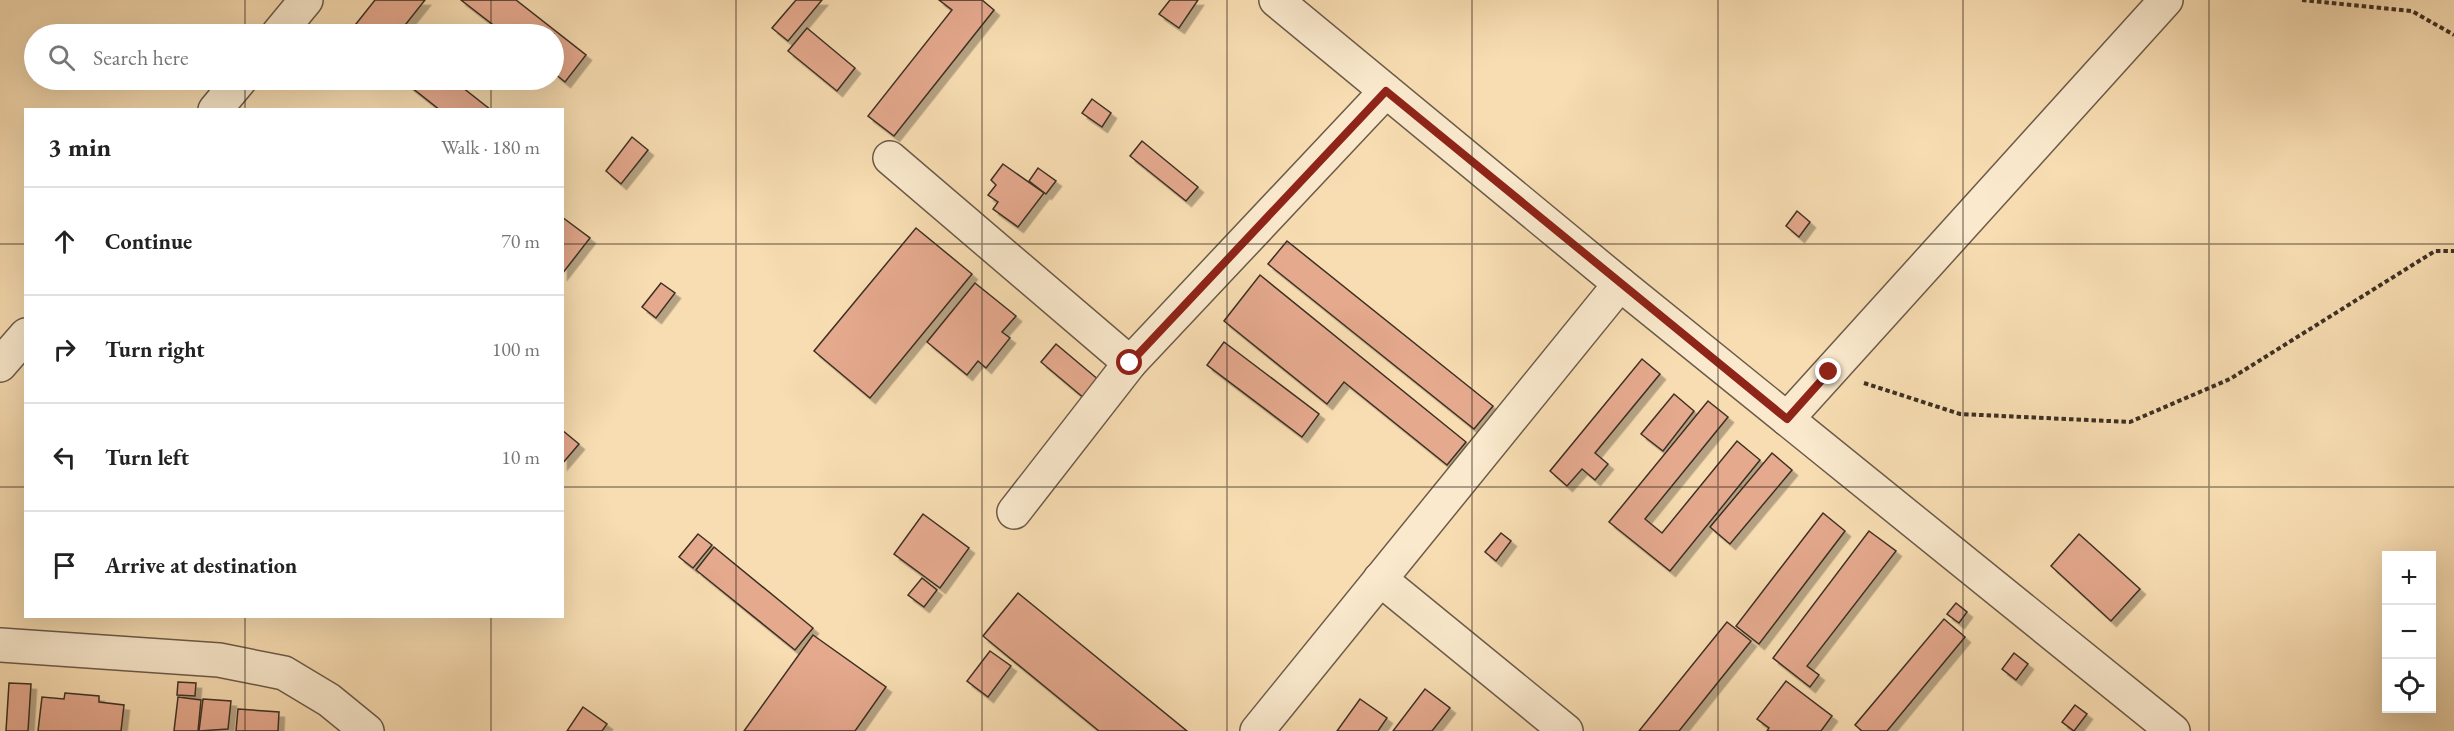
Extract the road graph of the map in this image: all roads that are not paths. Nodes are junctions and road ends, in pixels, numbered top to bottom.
1 (306, 0) edge
2 (1276, 0) edge
3 (2166, 0) edge
4 (286, 24) edge
5 (232, 90) edge
6 (1386, 91) junction
7 (217, 108) edge
8 (890, 158) dead end
9 (1620, 285) junction
10 (24, 337) edge
11 (1130, 363) junction
12 (0, 365) edge
13 (1787, 419) junction
14 (1014, 512) dead end
15 (1380, 579) junction
16 (0, 645) edge
17 (367, 731) edge
18 (1257, 731) edge
19 (1566, 731) edge
20 (2173, 731) edge

1 - 4 street
2 - 6 street
3 - 13 street
5 - 7 street
6 - 9 street
6 - 11 street
8 - 11 street
9 - 13 street
9 - 15 street
10 - 12 street
11 - 14 street
13 - 20 street
15 - 18 street
15 - 19 street
16 - 17 street

